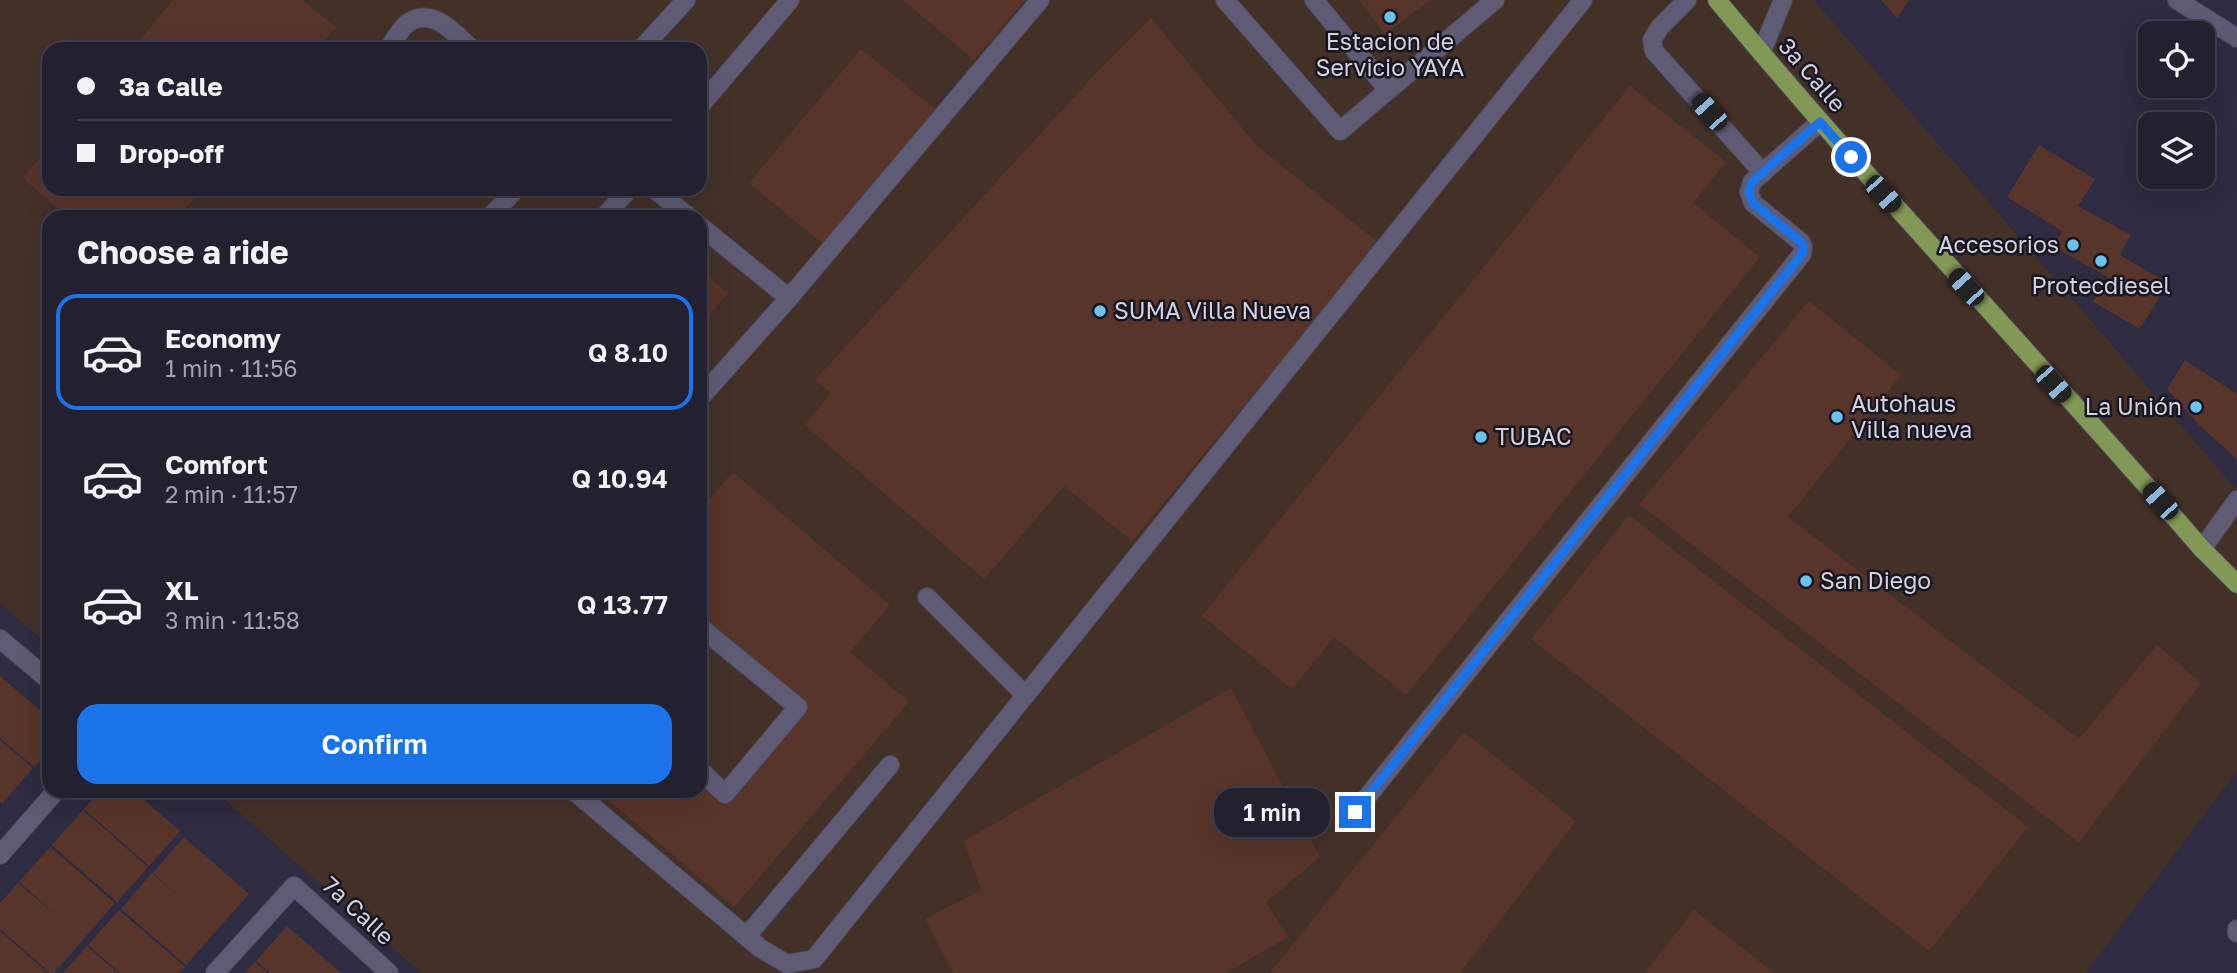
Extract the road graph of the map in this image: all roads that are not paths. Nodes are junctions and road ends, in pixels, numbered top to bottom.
1 (686, 0) edge
2 (790, 0) edge
3 (1040, 0) edge
4 (1225, 0) edge
5 (1314, 0) edge
6 (1495, 0) edge
7 (1583, 0) edge
8 (1687, 0) edge
9 (1717, 0) edge
10 (1783, 0) edge
11 (2177, 0) edge
12 (2237, 38) edge
13 (392, 42) edge
14 (464, 42) edge
15 (647, 42) edge
16 (1761, 53) junction
17 (1388, 90) junction
18 (707, 98) edge
19 (1820, 122) junction
20 (1763, 173) junction
21 (510, 196) edge
22 (623, 196) edge
23 (663, 196) edge
24 (497, 210) edge
25 (610, 210) edge
26 (680, 210) edge
27 (707, 232) edge
28 (789, 298) junction
29 (707, 390) edge
30 (2237, 500) edge
31 (2202, 549) junction
32 (2237, 584) edge
33 (927, 597) dead end
34 (707, 633) edge
35 (0, 639) edge
36 (42, 674) edge
37 (1024, 694) junction
38 (890, 765) dead end
39 (707, 777) edge
40 (50, 798) edge
41 (582, 798) edge
42 (1355, 812) dead end
43 (0, 855) edge
44 (747, 936) junction
45 (215, 973) edge
46 (389, 973) edge

1 - 15 street
2 - 18 street
3 - 28 street
4 - 17 street
5 - 17 street
6 - 17 street
7 - 37 street
8 - 20 street
9 - 16 main road, 3a Calle
10 - 16 street
11 - 12 street
13 - 14 street
16 - 19 main road, 3a Calle
19 - 20 street
19 - 31 main road, 3a Calle
20 - 42 street
21 - 24 street
22 - 25 street
23 - 26 street
27 - 28 street
28 - 29 street
30 - 31 street
31 - 32 main road, 3a Calle
33 - 37 street
34 - 39 street
35 - 36 street
37 - 44 street
38 - 44 street
40 - 43 street
41 - 44 street
45 - 46 street, 7a Calle

